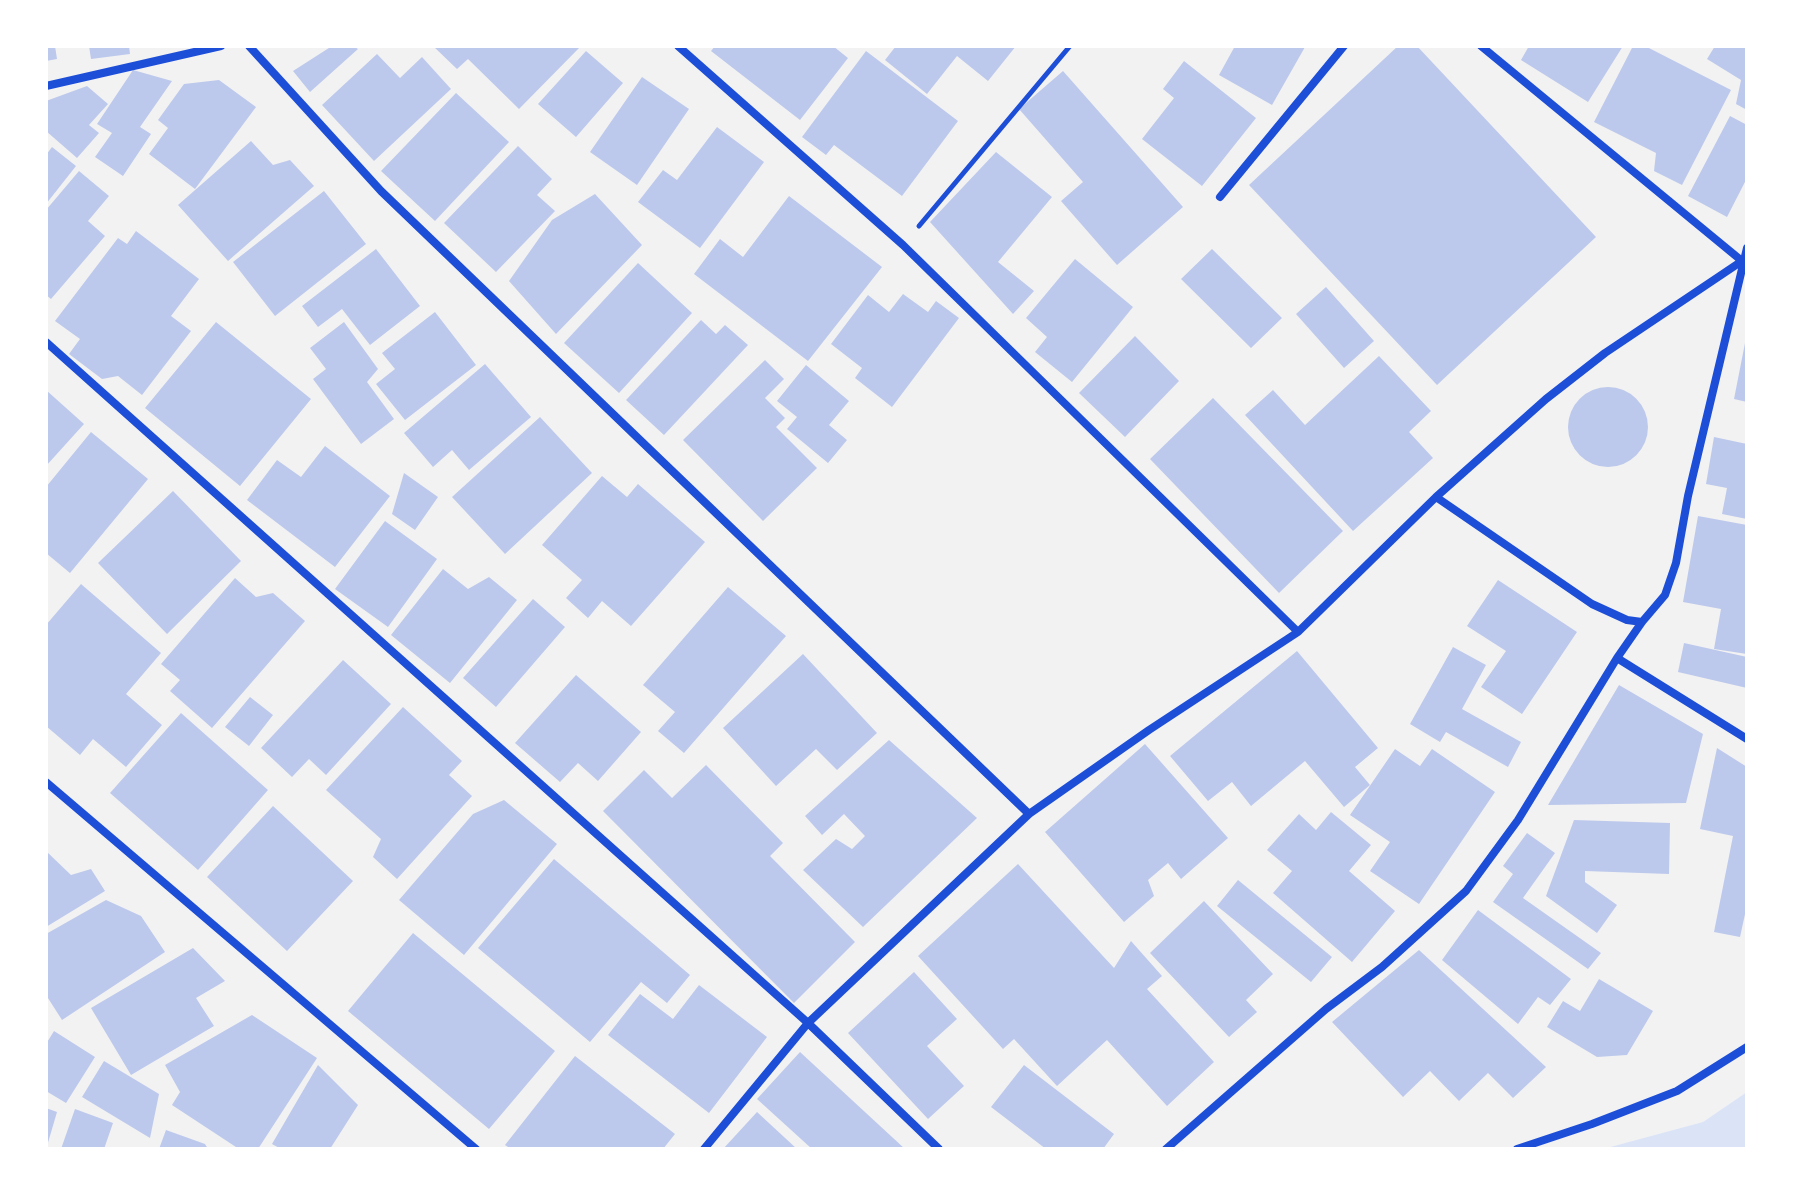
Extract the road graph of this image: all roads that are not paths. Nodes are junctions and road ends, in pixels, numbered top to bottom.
1 (221, 46) edge
2 (249, 46) edge
3 (678, 46) edge
4 (1344, 46) edge
5 (1481, 46) edge
6 (46, 86) edge
7 (1220, 197) dead end
8 (1747, 248) edge
9 (1742, 261) junction
10 (46, 342) edge
11 (1436, 497) junction
12 (1642, 622) junction
13 (1298, 632) junction
14 (1617, 658) junction
15 (1747, 739) edge
16 (46, 782) edge
17 (1029, 814) junction
18 (808, 1023) junction
19 (1747, 1047) edge
20 (476, 1149) edge
21 (704, 1149) edge
22 (939, 1149) edge
23 (1166, 1149) edge
24 (1517, 1149) edge

1 - 6 street
2 - 17 street
3 - 13 street
4 - 7 street
5 - 9 street
8 - 9 street
9 - 11 street
9 - 12 street
10 - 18 street
11 - 12 street
11 - 13 street
12 - 14 street
13 - 17 street
14 - 15 street
14 - 23 street
16 - 20 street
17 - 18 street
18 - 21 street
18 - 22 street
19 - 24 street

